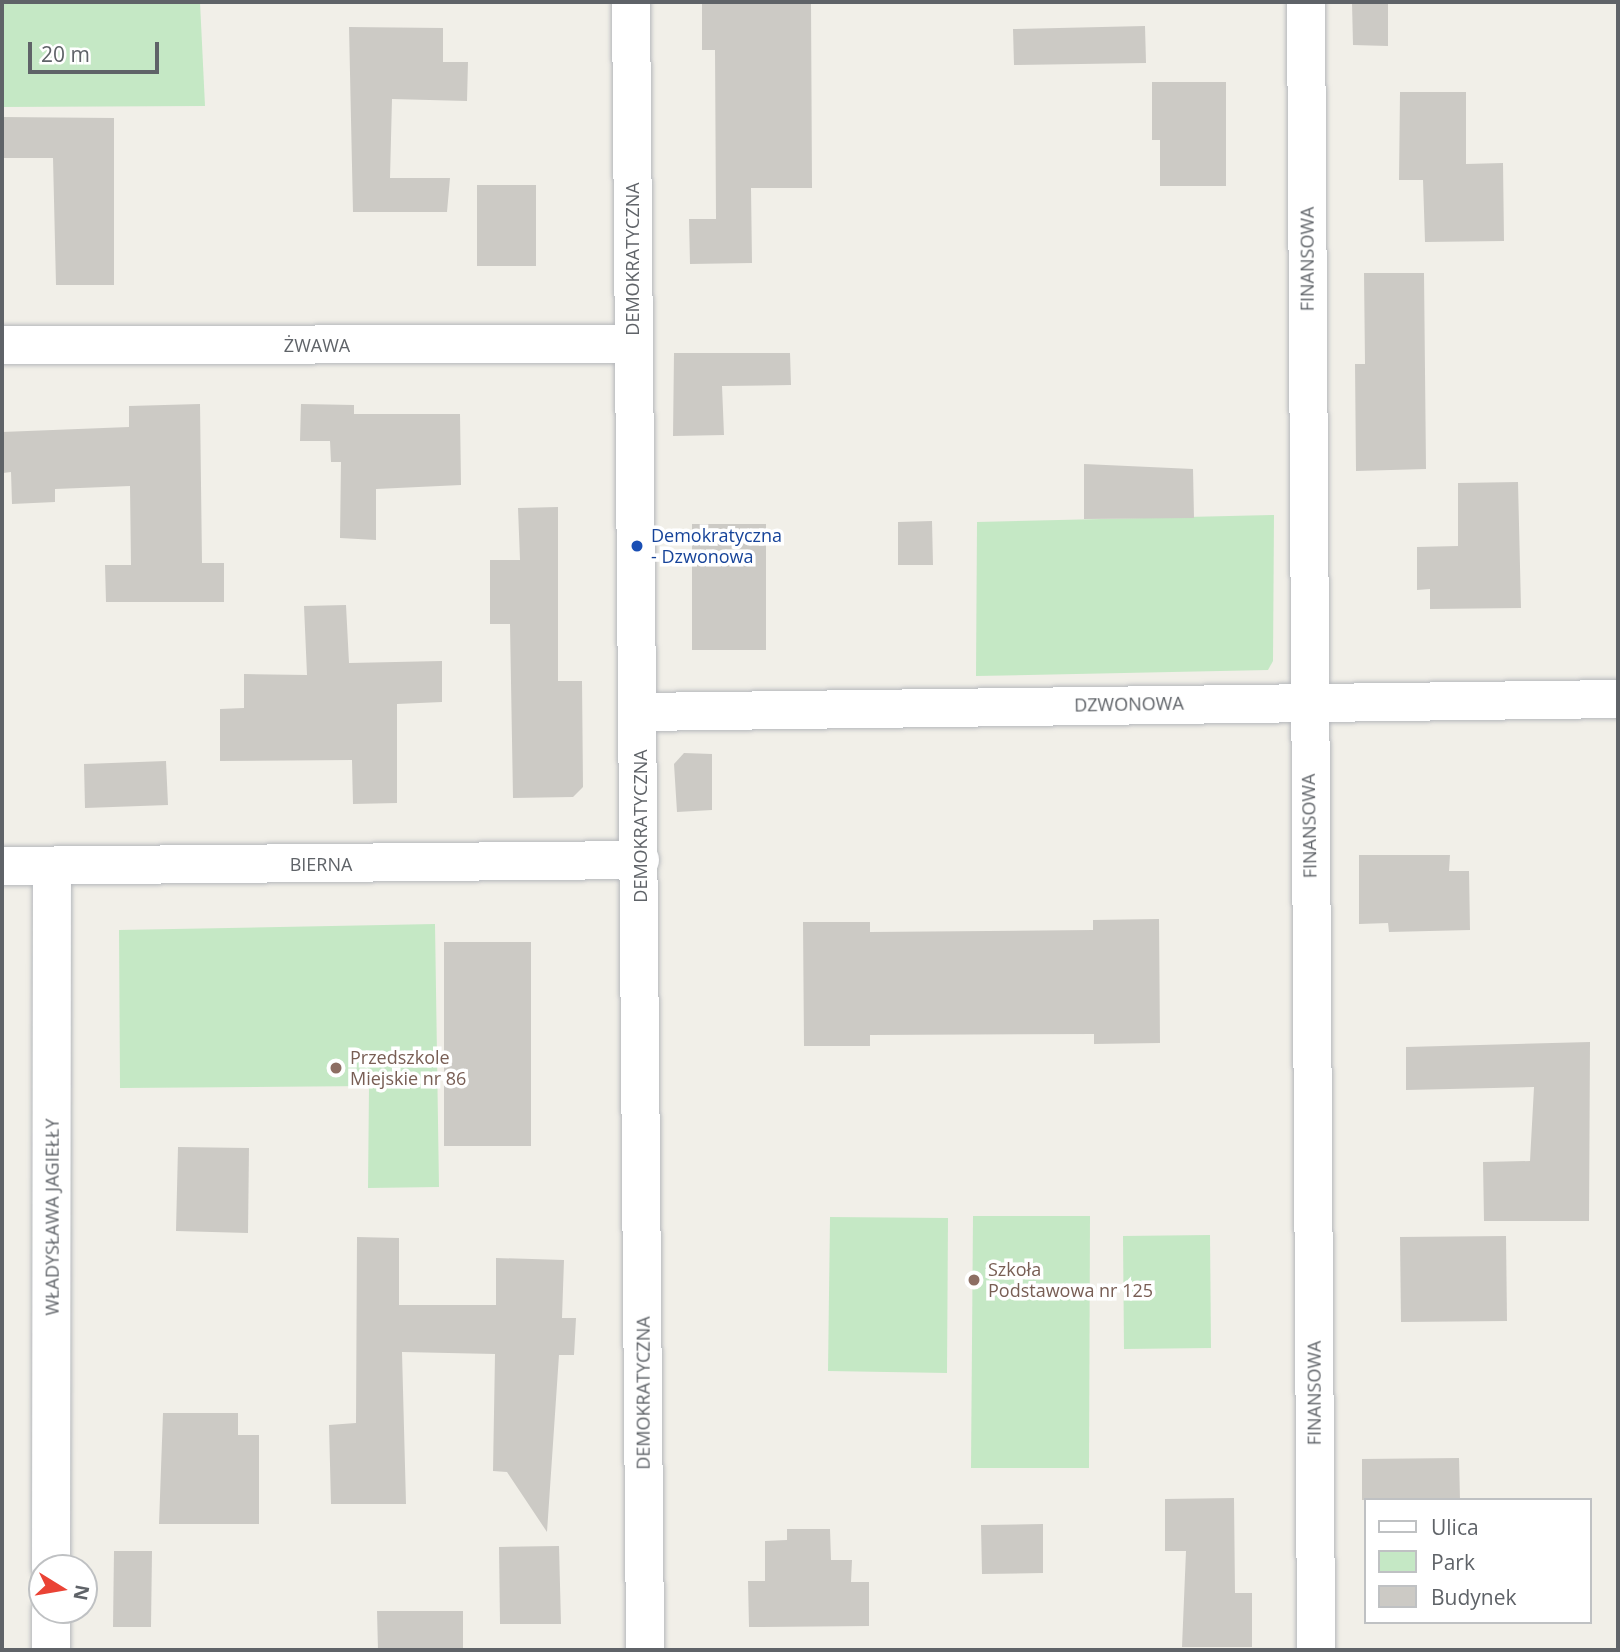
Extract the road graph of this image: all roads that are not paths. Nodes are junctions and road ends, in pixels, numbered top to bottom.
1 (631, 2) edge
2 (1306, 2) edge
3 (632, 344) junction
4 (2, 345) edge
5 (1618, 699) edge
6 (1308, 702) junction
7 (639, 712) junction
8 (640, 860) junction
9 (2, 866) edge
10 (52, 866) junction
11 (51, 1554) edge
12 (51, 1624) edge
13 (51, 1650) edge
14 (645, 1650) edge
15 (1316, 1650) edge

1 - 3 street, DEMOKRATYCZNA
2 - 6 street, FINANSOWA
3 - 4 street, ŻWAWA
3 - 7 street, DEMOKRATYCZNA
5 - 6 street, DZWONOWA
6 - 7 street, DZWONOWA
6 - 15 street, FINANSOWA
7 - 8 street, DEMOKRATYCZNA
8 - 10 street, BIERNA
8 - 14 street, DEMOKRATYCZNA
9 - 10 street, BIERNA
10 - 11 street, WŁADYSŁAWA JAGIEŁŁY
12 - 13 street

